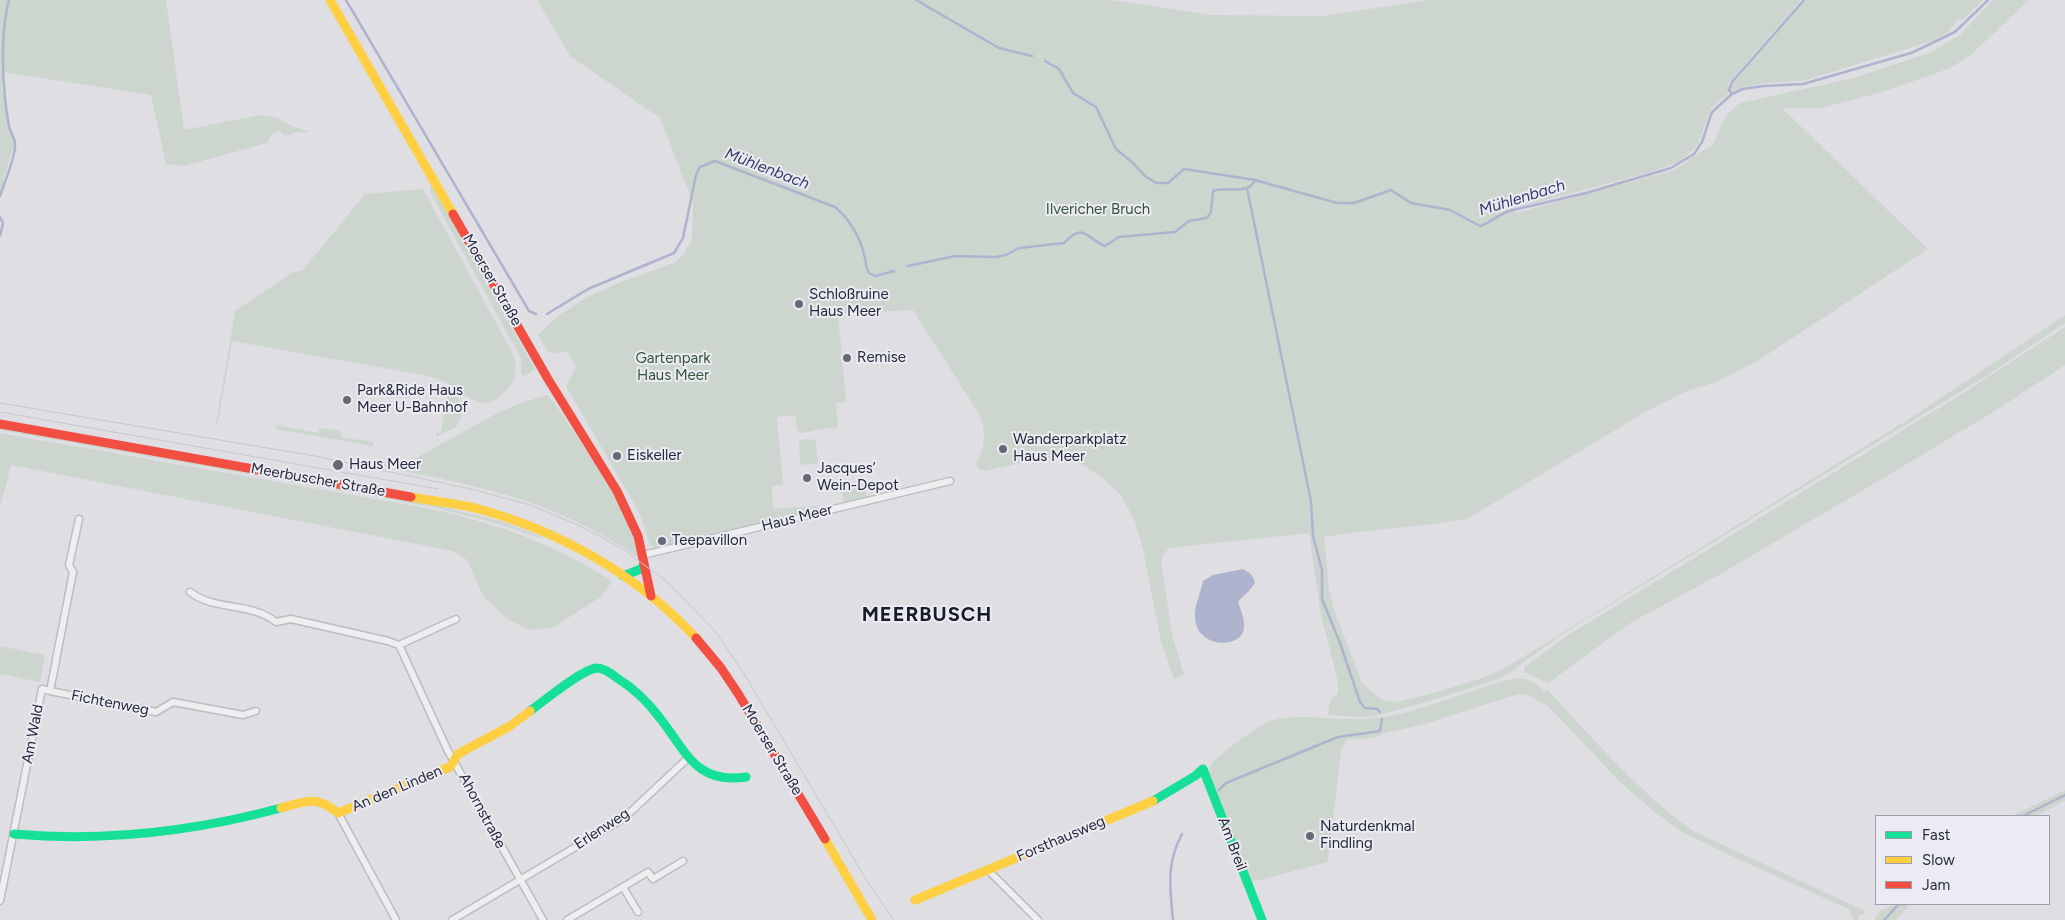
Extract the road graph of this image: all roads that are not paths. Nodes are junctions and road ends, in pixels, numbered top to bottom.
1 (330, 0) edge
2 (0, 424) edge
3 (950, 480) dead end
4 (79, 518) dead end
5 (643, 555) junction
6 (644, 565) junction
7 (623, 576) junction
8 (190, 592) dead end
9 (651, 596) junction
10 (456, 619) dead end
11 (399, 645) junction
12 (50, 691) junction
13 (256, 711) dead end
14 (688, 758) junction
15 (454, 760) junction
16 (1203, 769) joint
17 (746, 777) dead end
18 (338, 813) junction
19 (14, 834) junction
20 (683, 861) dead end
21 (988, 870) junction
22 (519, 881) junction
23 (623, 887) junction
24 (914, 900) dead end
25 (0, 901) edge
26 (638, 912) dead end
27 (396, 920) edge
28 (452, 920) edge
29 (543, 920) edge
30 (567, 920) edge
31 (872, 920) edge
32 (1038, 920) edge
33 (1262, 920) edge

1 - 5 main road, Moerser Straße
2 - 7 main road, Meerbuscher Straße
3 - 5 street, Haus Meer
4 - 12 street, Am Wald
5 - 6 main road, Moerser Straße
6 - 7 main road
6 - 9 main road, Moerser Straße
7 - 9 main road, Moerser Straße
8 - 11 street
9 - 31 main road, Moerser Straße
10 - 11 street
11 - 15 street, Ahornstraße
12 - 13 street, Fichtenweg
12 - 19 street, Am Wald
14 - 15 main road, An den Linden
14 - 17 main road
14 - 22 street, Erlenweg
15 - 18 main road, An den Linden
15 - 22 street, Ahornstraße
16 - 21 main road, Forsthausweg
16 - 33 main road, Am Breil
18 - 19 main road, An den Linden
18 - 27 street
19 - 25 street, Am Wald
20 - 23 street
21 - 24 main road, Forsthausweg
21 - 32 street
22 - 28 street, Erlenweg
22 - 29 street, Ahornstraße
23 - 26 street
23 - 30 street

